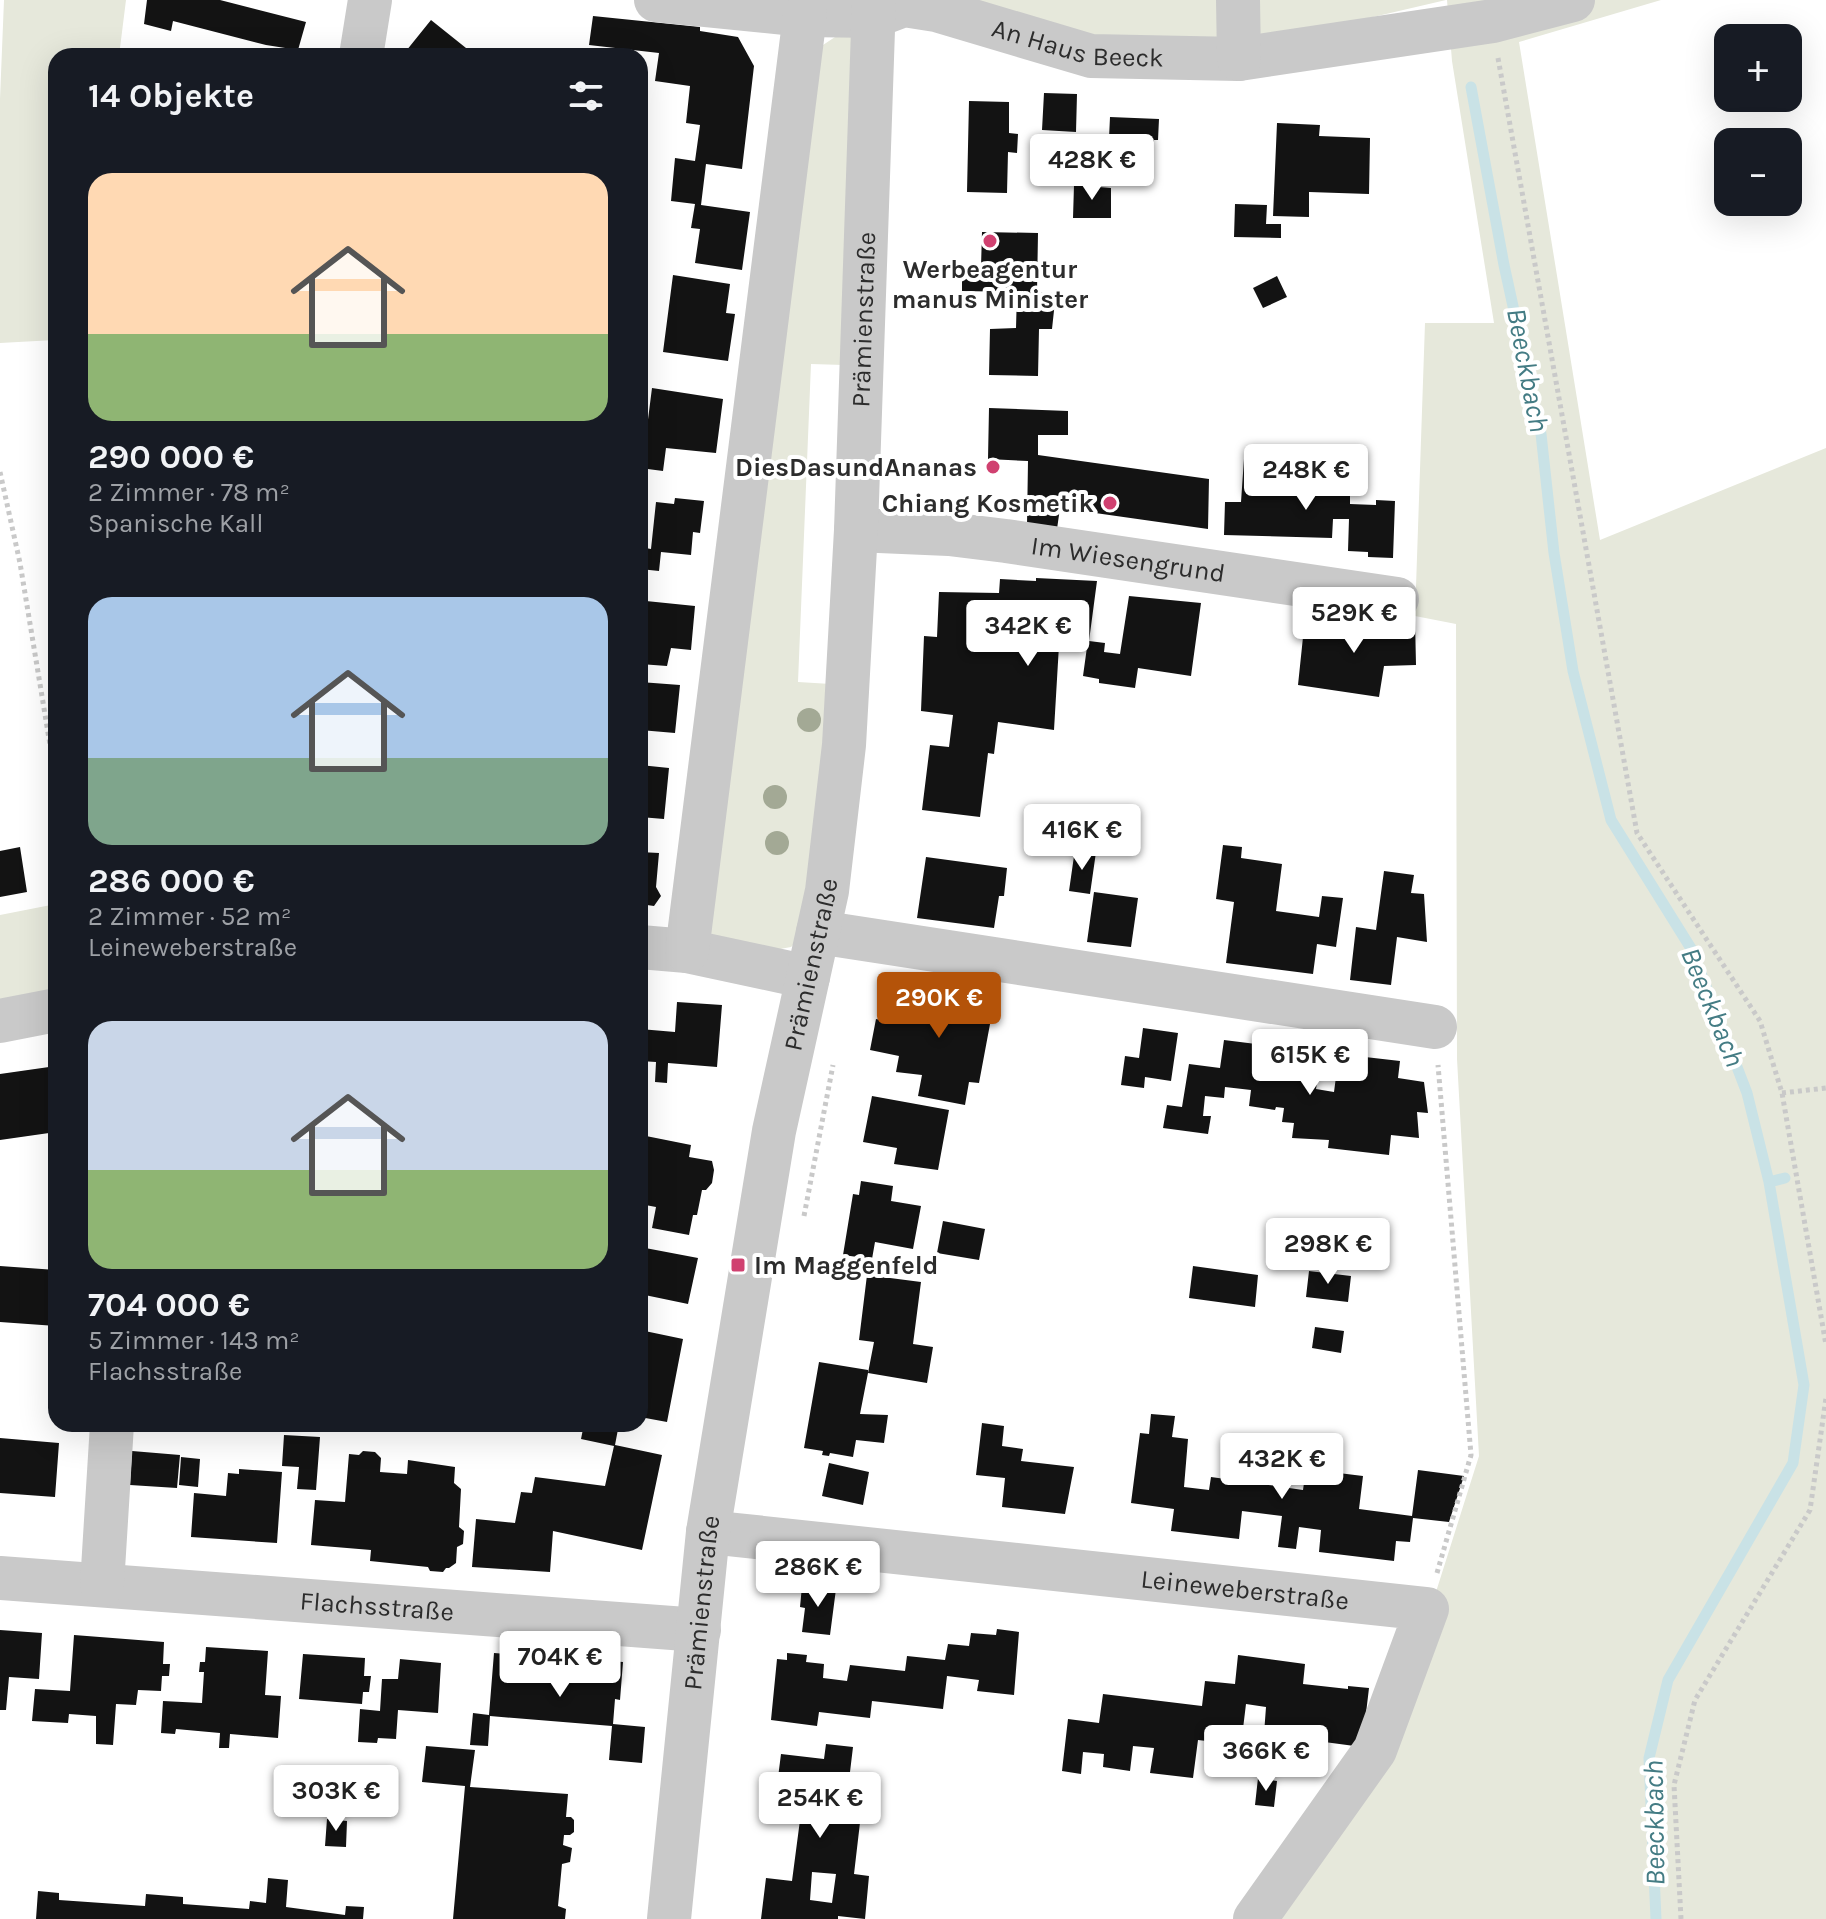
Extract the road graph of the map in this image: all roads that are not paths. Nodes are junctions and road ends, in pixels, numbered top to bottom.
1 (370, 0) edge
2 (656, 0) edge
3 (1238, 0) edge
4 (1573, 0) edge
5 (875, 8) edge
6 (805, 15) junction
7 (362, 48) edge
8 (1239, 59) junction
9 (856, 530) junction
10 (1397, 599) dead end
11 (818, 932) junction
12 (648, 948) edge
13 (687, 951) junction
14 (808, 977) junction
15 (48, 1012) edge
16 (0, 1021) edge
17 (1435, 1027) road end
18 (112, 1432) edge
19 (708, 1532) junction
20 (0, 1578) edge
21 (102, 1585) junction
22 (699, 1630) junction
23 (669, 1919) edge
24 (1255, 1919) edge

1 - 7 street
2 - 6 street, An Haus Beeck
3 - 8 street
4 - 8 street, An Haus Beeck
5 - 6 street, An Haus Beeck
5 - 8 street, An Haus Beeck
5 - 9 street, Prämienstraße
6 - 13 street
9 - 10 street, Im Wiesengrund
9 - 11 street, Prämienstraße
11 - 14 street, Prämienstraße
11 - 17 street
12 - 13 street
13 - 14 street
14 - 19 street, Prämienstraße
15 - 16 street
18 - 21 street
19 - 22 street, Prämienstraße
19 - 24 street, Leineweberstraße
20 - 21 street, Flachsstraße
21 - 22 street, Flachsstraße
22 - 23 street, Prämienstraße

